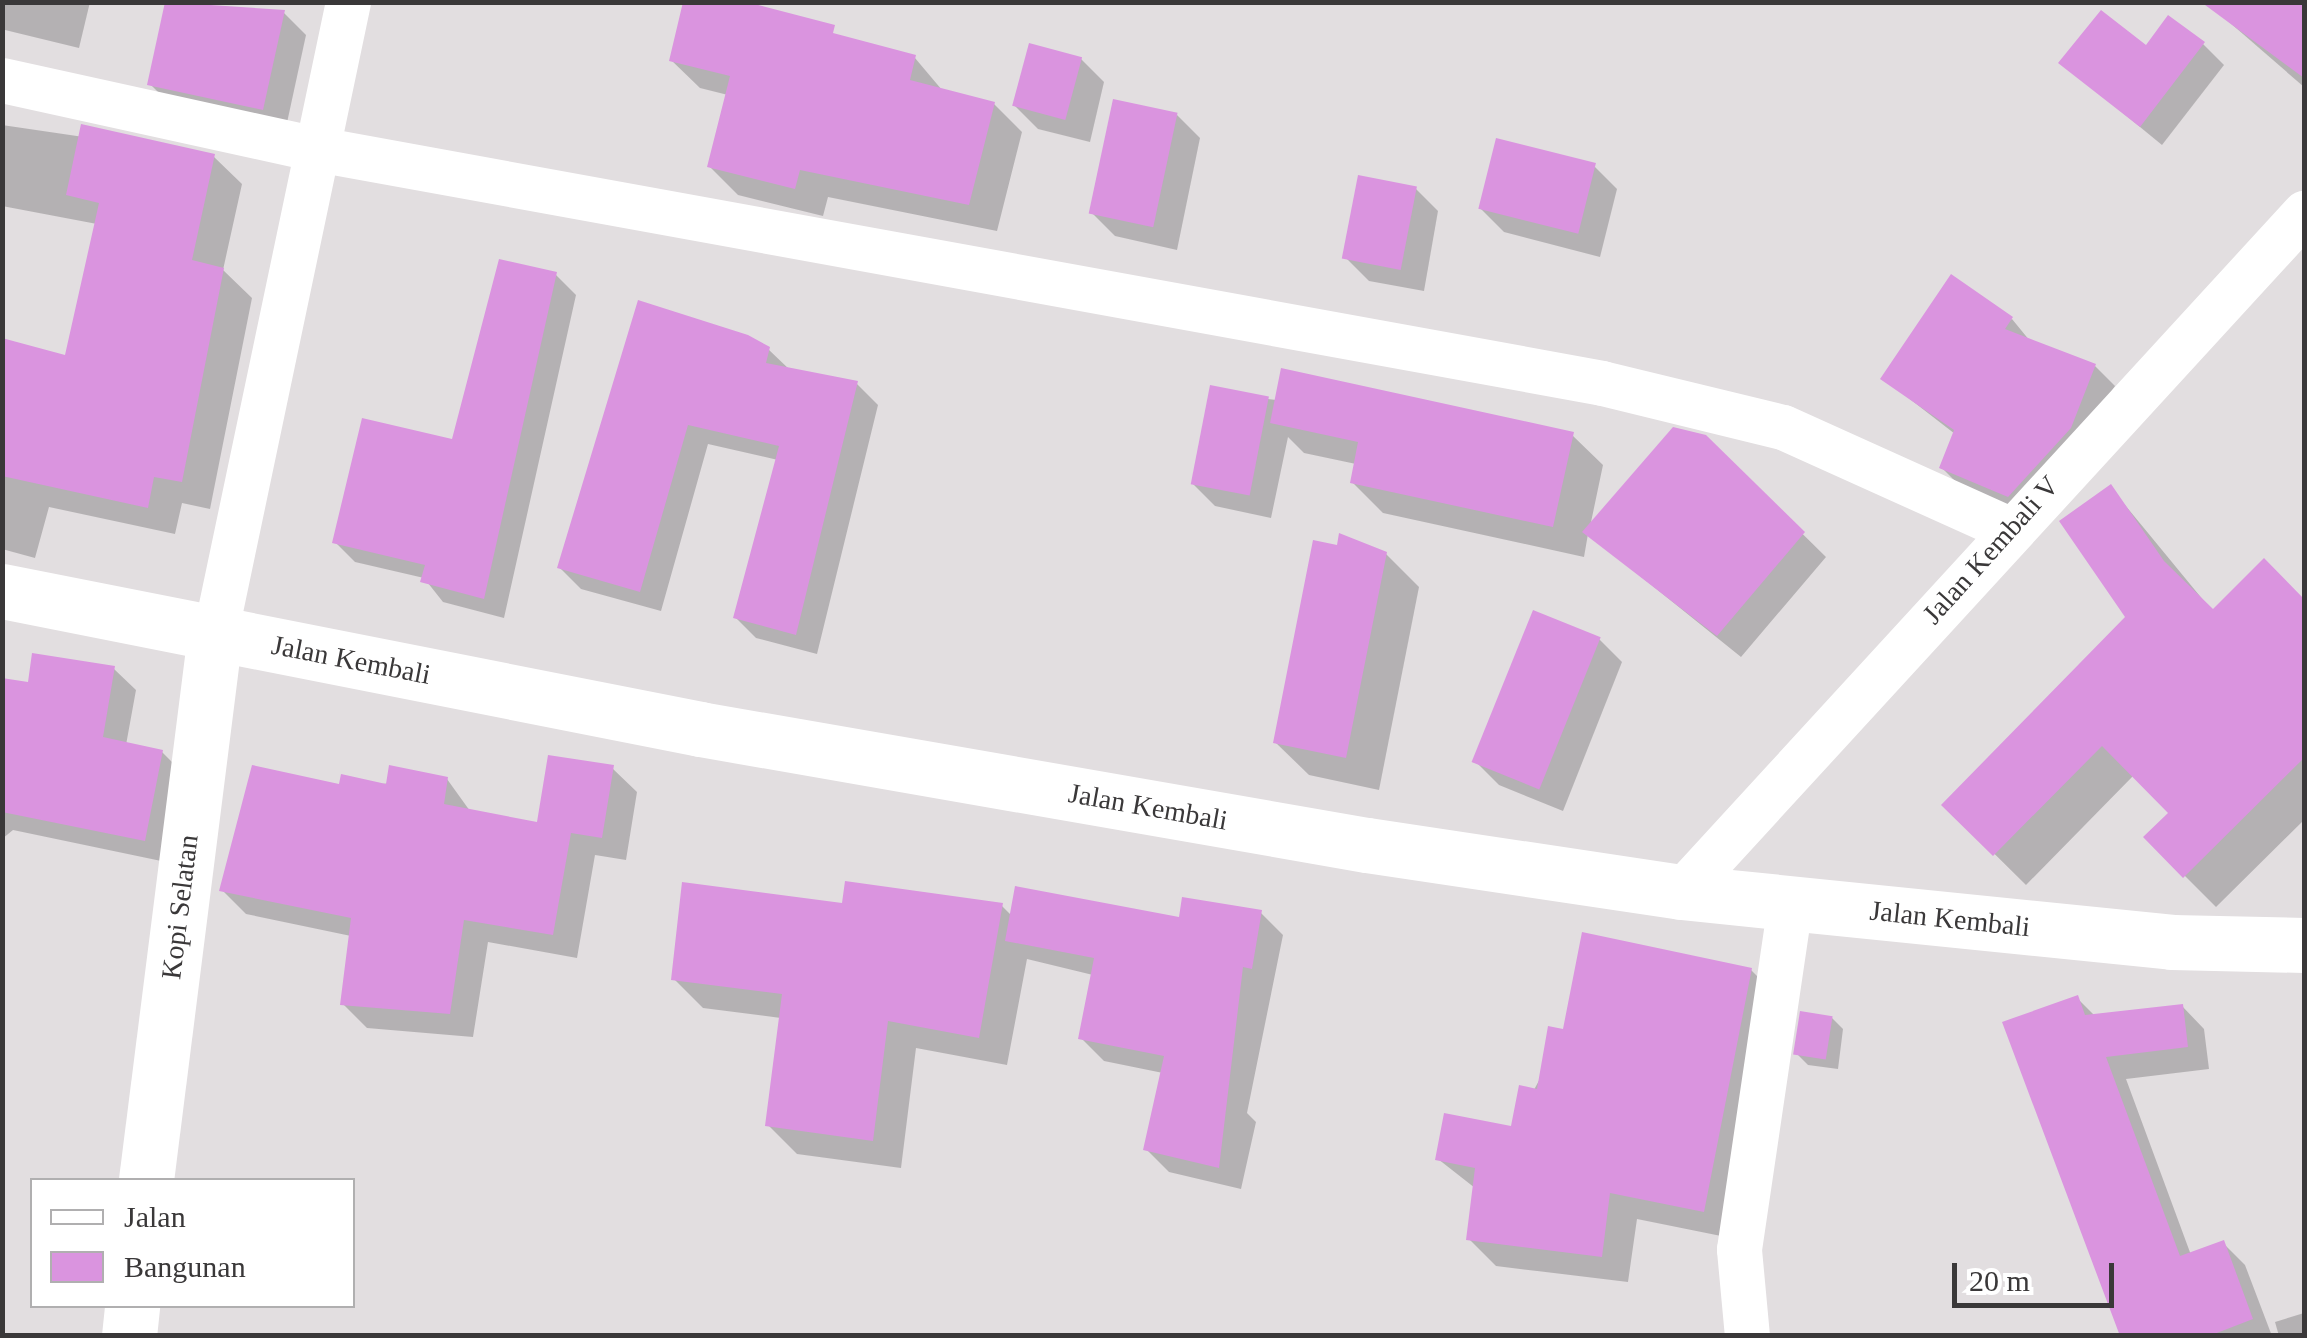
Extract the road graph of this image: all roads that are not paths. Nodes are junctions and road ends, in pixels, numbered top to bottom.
1 (348, 2) edge
2 (2, 80) edge
3 (312, 148) junction
4 (2304, 213) edge
5 (2009, 529) junction
6 (2, 591) edge
7 (215, 634) junction
8 (1682, 892) junction
9 (1790, 902) junction
10 (2304, 945) edge
11 (146, 1178) edge
12 (132, 1308) edge
13 (129, 1336) edge
14 (1747, 1336) edge

1 - 3 street
2 - 3 street
3 - 5 street
3 - 7 street
4 - 5 street, Jalan Kembali V
5 - 8 street, Jalan Kembali V
6 - 7 street, Jalan Kembali
7 - 8 street, Jalan Kembali
7 - 11 street, Kopi Selatan
8 - 9 street, Jalan Kembali
9 - 10 street, Jalan Kembali
9 - 14 street
12 - 13 street

